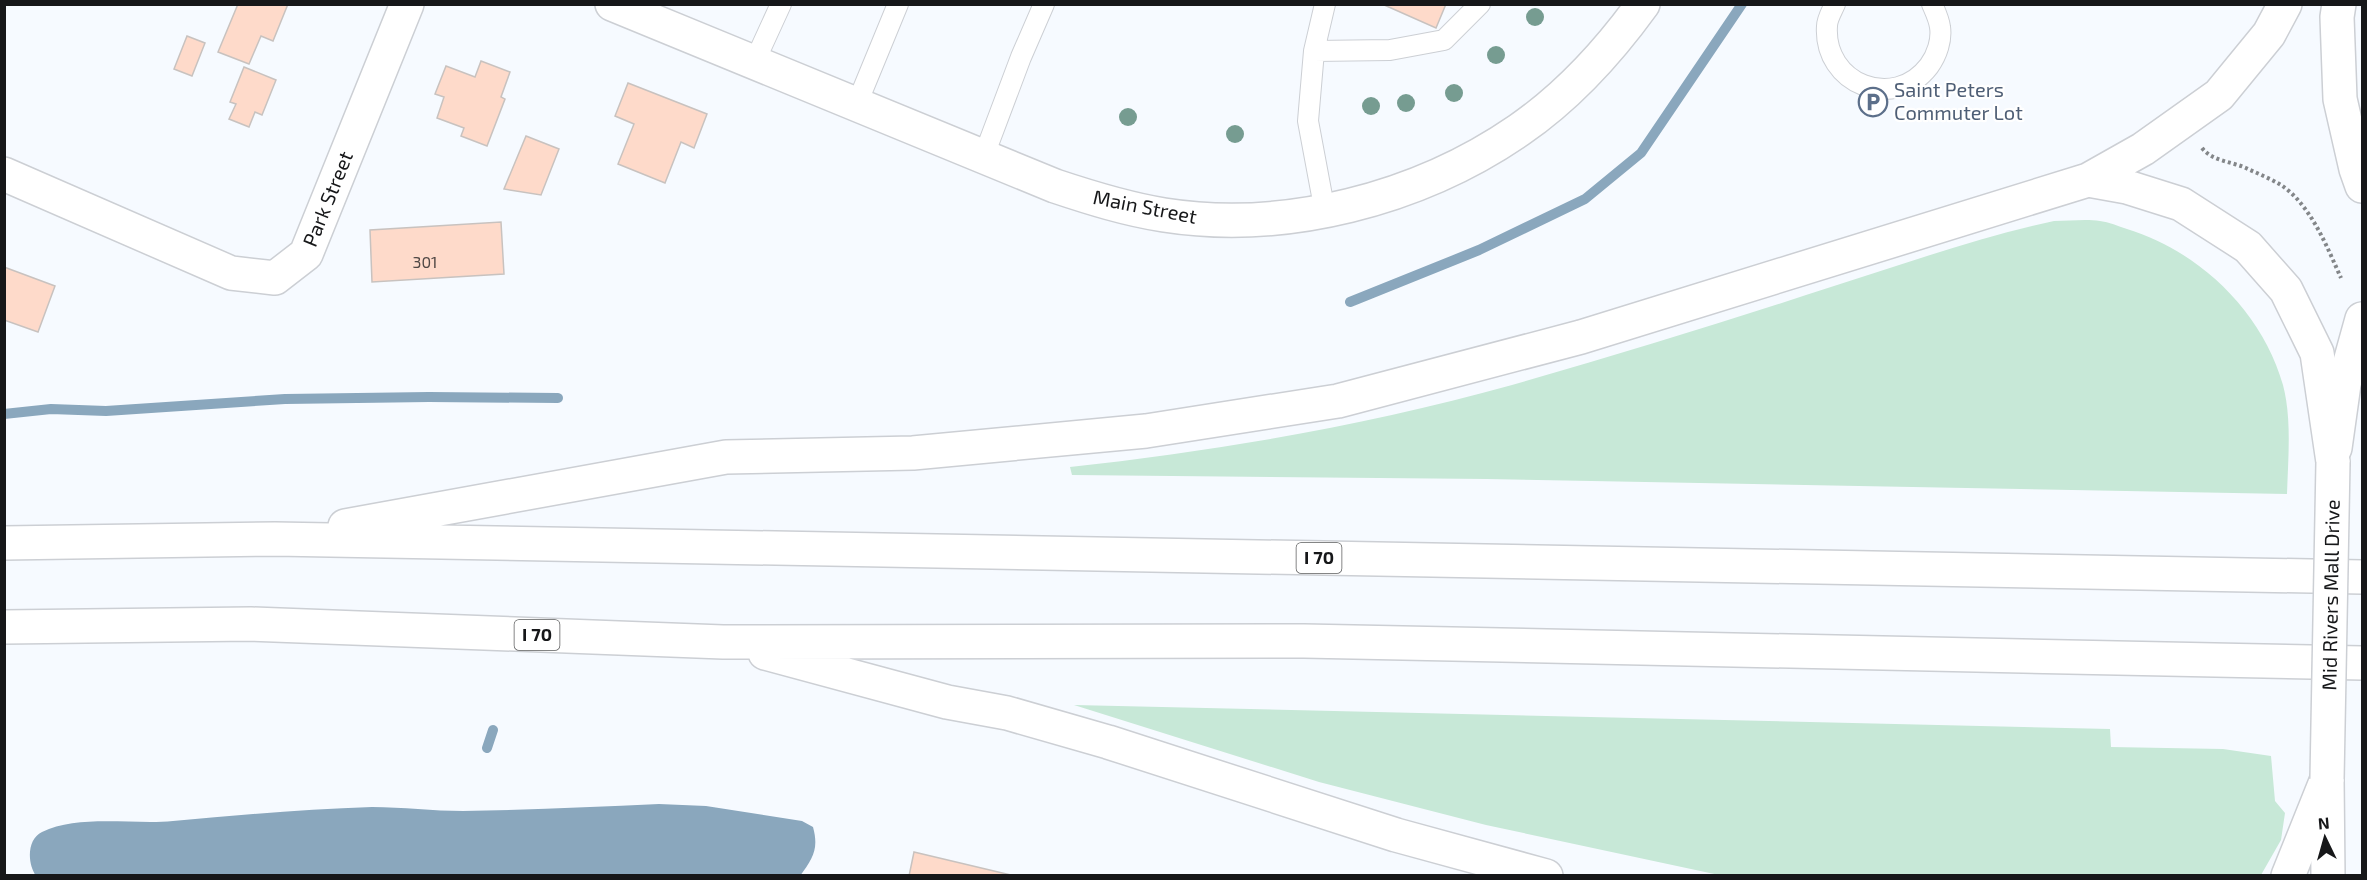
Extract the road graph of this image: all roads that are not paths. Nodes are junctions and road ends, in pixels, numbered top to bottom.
1 (407, 4) edge
2 (612, 4) edge
3 (781, 4) edge
4 (898, 4) edge
5 (1044, 4) edge
6 (1325, 4) edge
7 (1480, 4) edge
8 (1643, 4) edge
9 (1835, 4) edge
10 (1932, 4) edge
11 (2285, 4) edge
12 (2339, 4) edge
13 (1314, 51) junction
14 (754, 63) junction
15 (856, 106) junction
16 (983, 158) junction
17 (4, 174) edge
18 (2088, 180) junction
19 (2362, 186) edge
20 (1325, 212) junction
21 (2362, 319) edge
22 (2333, 462) junction
23 (274, 539) junction
24 (4, 543) edge
25 (2362, 577) edge
26 (4, 627) edge
27 (723, 642) junction
28 (2358, 664) edge
29 (2327, 779) junction
30 (1546, 876) edge
31 (2288, 876) edge
32 (2328, 876) edge

1 - 17 main road, Park Street
2 - 14 main road, Main Street
3 - 14 lane
4 - 15 lane
5 - 16 lane
6 - 13 lane
7 - 13 lane
8 - 20 main road, Main Street
9 - 10 lane
11 - 18 main road
12 - 19 main road
13 - 20 lane
14 - 15 main road, Main Street
15 - 16 main road, Main Street
16 - 20 main road, Main Street
18 - 22 main road
18 - 23 main road
21 - 22 main road, Mid Rivers Mall Drive
22 - 29 main road, Mid Rivers Mall Drive, bridge
23 - 24 main road, I 70
23 - 25 main road, I 70
26 - 27 main road, I 70
27 - 28 main road, I 70
27 - 30 main road
29 - 31 main road
29 - 32 main road, Mid Rivers Mall Drive

